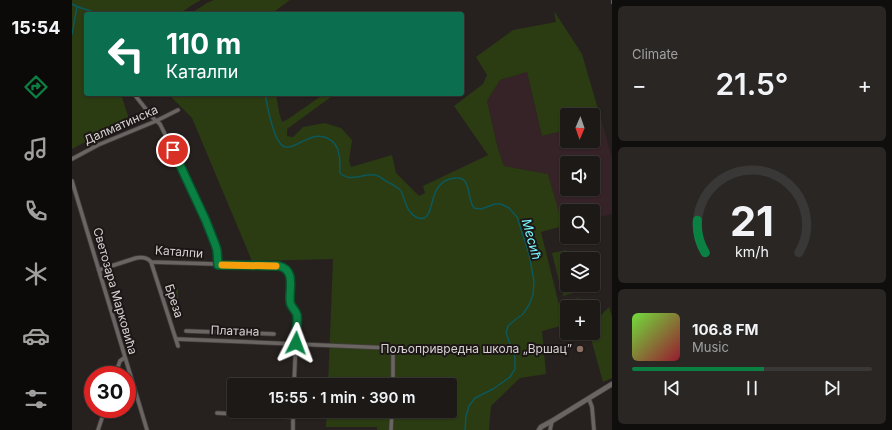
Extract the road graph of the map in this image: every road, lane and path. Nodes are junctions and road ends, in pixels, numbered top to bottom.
1 (136, 96) edge
2 (178, 110) dead end
3 (156, 121) junction
4 (72, 159) edge
5 (72, 181) edge
6 (151, 262) junction
7 (218, 265) junction
8 (99, 270) junction
9 (186, 331) dead end
10 (214, 332) junction
11 (274, 334) dead end
12 (176, 339) junction
13 (214, 340) junction
14 (296, 343) junction
15 (178, 346) dead end
16 (124, 358) junction
17 (118, 366) edge
18 (294, 378) edge
19 (393, 378) edge
20 (612, 384) edge
21 (589, 398) junction
22 (217, 413) dead end
23 (227, 414) edge
24 (102, 418) edge
25 (293, 418) edge
26 (392, 418) edge
27 (552, 420) junction
28 (98, 430) edge
29 (146, 430) edge
30 (292, 430) edge
31 (392, 430) edge
32 (539, 430) edge
33 (550, 430) edge
34 (594, 430) edge

1 - 3 street
2 - 3 street, Далматинска
3 - 4 street, Далматинска
3 - 7 street
5 - 8 street, Светозара Марковића
6 - 7 street, Каталпи
6 - 8 street, Каталпи
6 - 12 street, Бреза
7 - 14 street, Каталпи
8 - 16 street, Светозара Марковића
9 - 10 street
10 - 11 street
10 - 13 street
12 - 13 street, Платана
12 - 15 street, Бреза
13 - 14 street, Платана
14 - 18 street
14 - 19 street, Платана
16 - 17 street
16 - 29 street, Светозара Марковића
20 - 21 street
21 - 27 street
21 - 34 street
22 - 23 street
24 - 28 street
25 - 30 street
26 - 31 street
27 - 32 street
27 - 33 street

